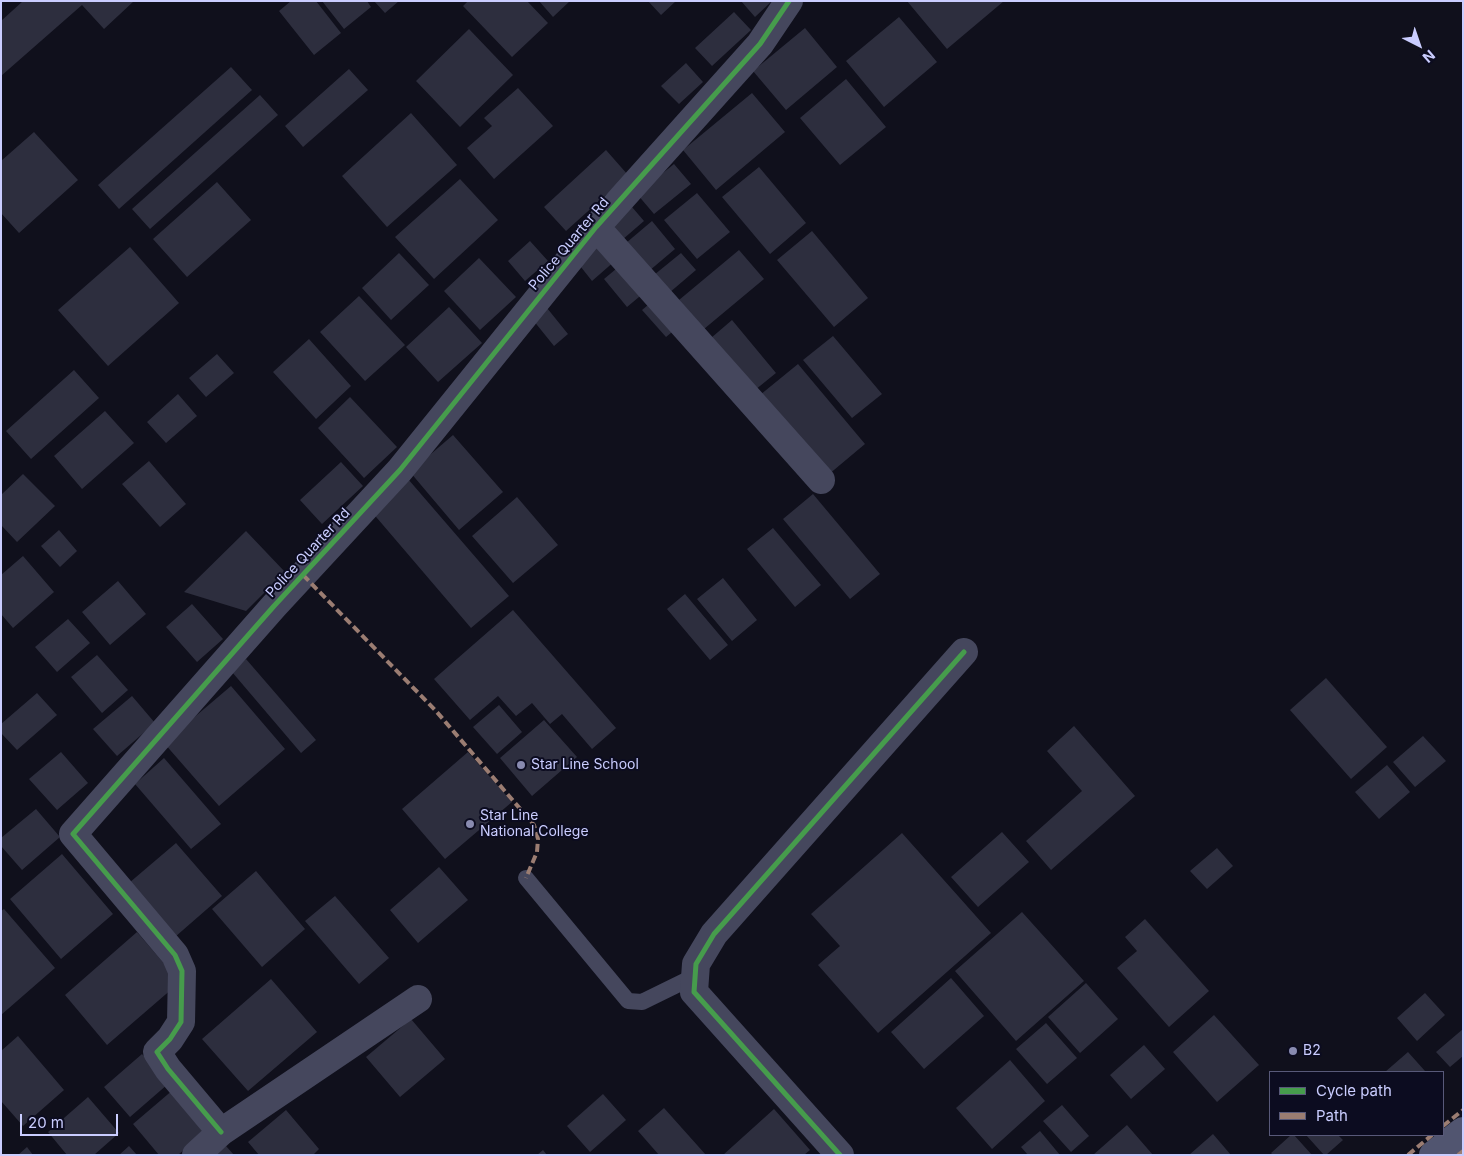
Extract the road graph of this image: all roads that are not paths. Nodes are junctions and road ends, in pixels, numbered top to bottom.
1 (790, 1) edge
2 (596, 227) junction
3 (821, 480) dead end
4 (964, 652) dead end
5 (526, 878) dead end
6 (695, 976) junction
7 (418, 999) dead end
8 (1463, 1131) edge
9 (221, 1132) junction
10 (196, 1155) edge
11 (840, 1155) edge
12 (1433, 1155) edge

1 - 2 street, Police Quarter Rd
2 - 3 street
2 - 9 street, Police Quarter Rd
4 - 6 street
5 - 6 lane
6 - 11 street
7 - 9 street
8 - 12 main road
9 - 10 street

